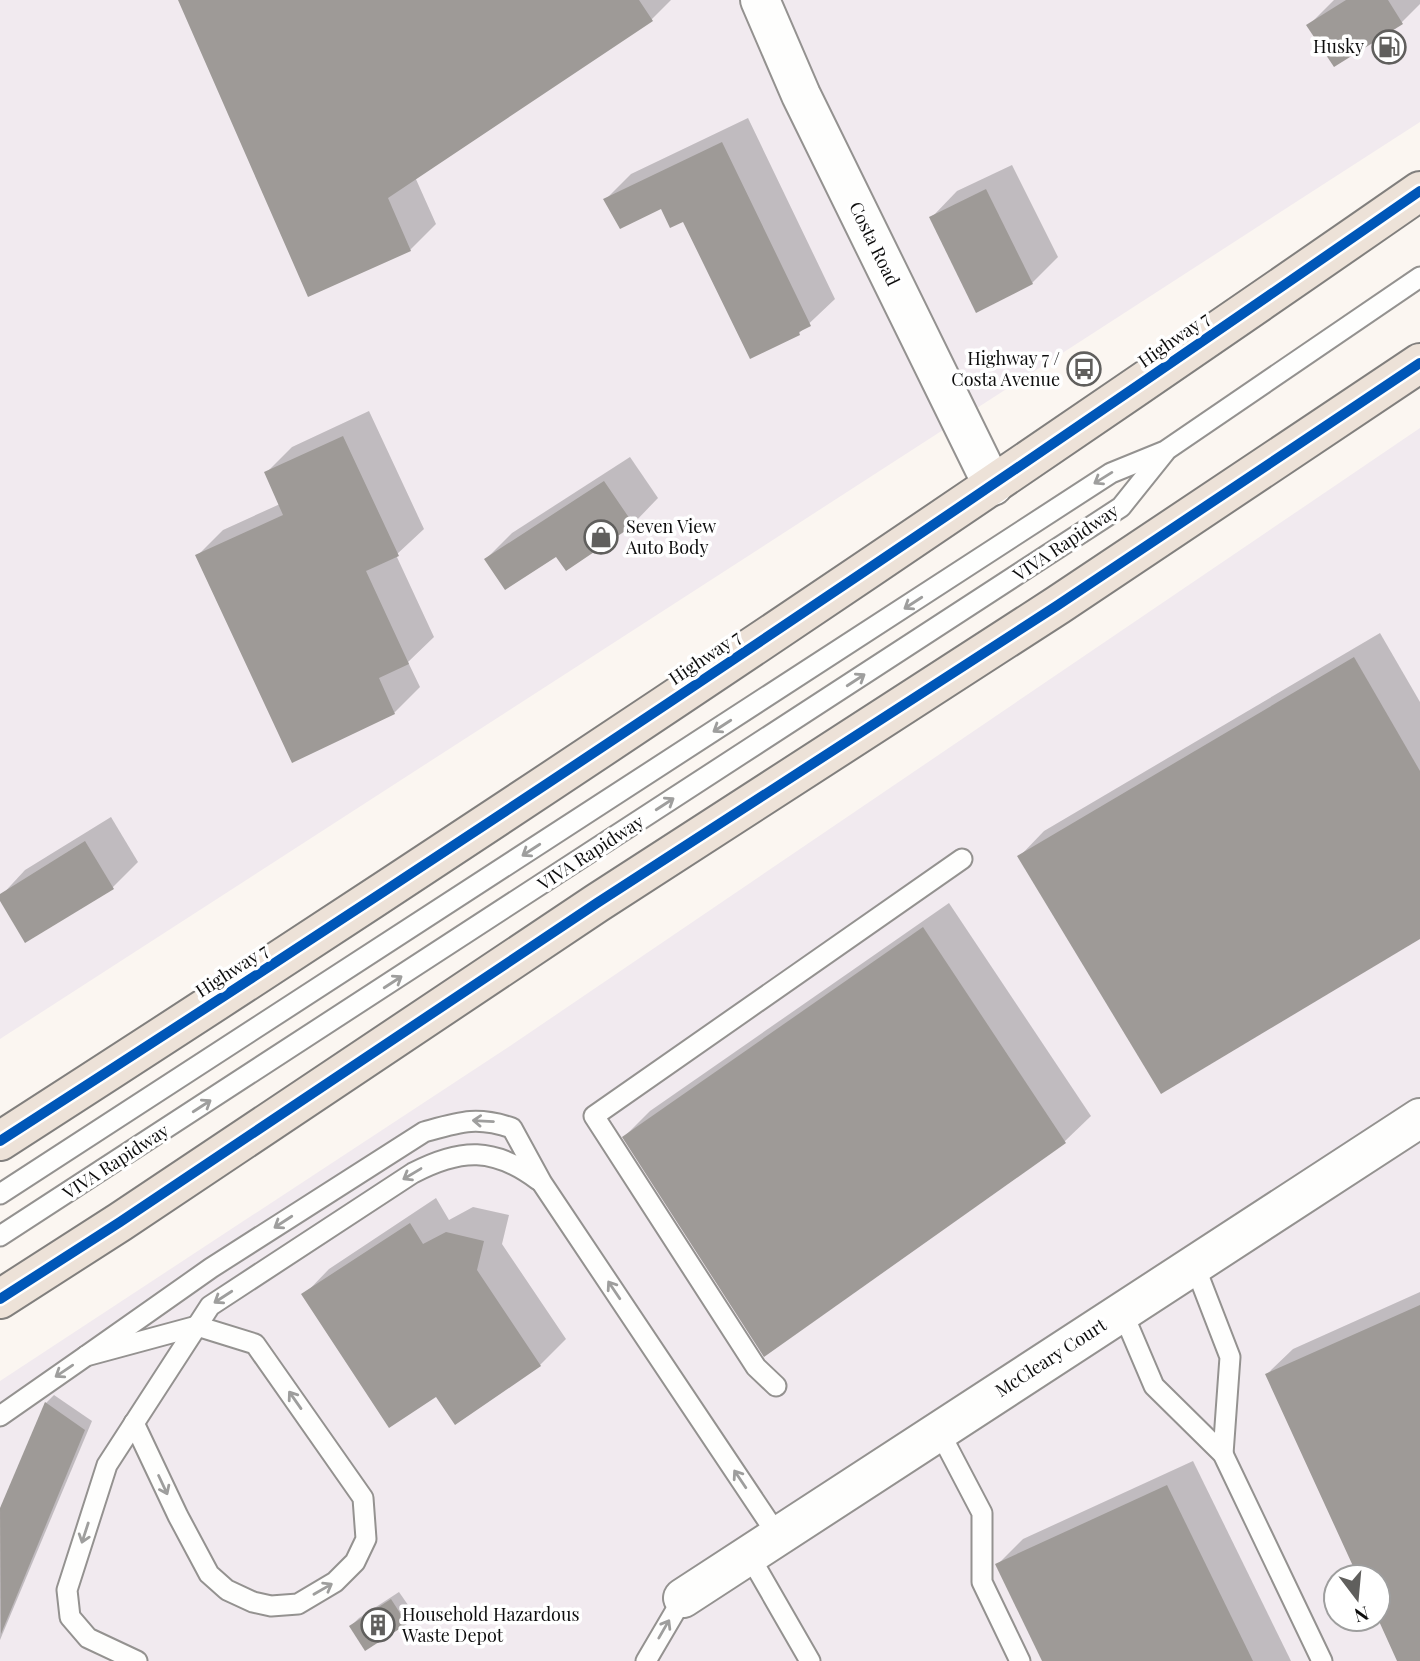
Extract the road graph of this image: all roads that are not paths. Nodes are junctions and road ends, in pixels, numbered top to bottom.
1 (760, 0) edge
2 (1420, 191) edge
3 (1420, 277) edge
4 (1420, 363) edge
5 (1166, 451) junction
6 (993, 486) junction
7 (962, 859) dead end
8 (1420, 1118) edge
9 (0, 1141) edge
10 (542, 1183) junction
11 (0, 1194) edge
12 (0, 1236) edge
13 (1194, 1264) junction
14 (0, 1299) edge
15 (1122, 1311) junction
16 (197, 1326) junction
17 (86, 1356) junction
18 (776, 1386) dead end
19 (0, 1416) edge
20 (134, 1423) junction
21 (939, 1431) junction
22 (1223, 1454) junction
23 (764, 1545) junction
24 (682, 1598) joint
25 (137, 1661) edge
26 (646, 1661) edge
27 (810, 1661) edge
28 (1020, 1661) edge
29 (1322, 1661) edge

1 - 6 street, Costa Road
2 - 6 main road, Highway 7
3 - 5 lane, VIVA Rapidway
4 - 14 main road
5 -> 11 lane, VIVA Rapidway
12 -> 5 lane, VIVA Rapidway
6 - 9 main road, Highway 7
7 - 18 lane
8 - 13 street, McCleary Court
10 -> 16 lane
10 -> 17 lane
23 -> 10 lane
13 - 15 street, McCleary Court
13 - 22 lane
15 - 21 street, McCleary Court
15 - 22 lane
16 - 17 lane
16 - 20 lane
20 -> 16 lane
17 -> 19 lane
20 -> 25 lane
21 - 23 street, McCleary Court
21 - 28 lane
22 - 29 lane
23 - 24 street, McCleary Court
23 - 27 lane
26 -> 24 lane

